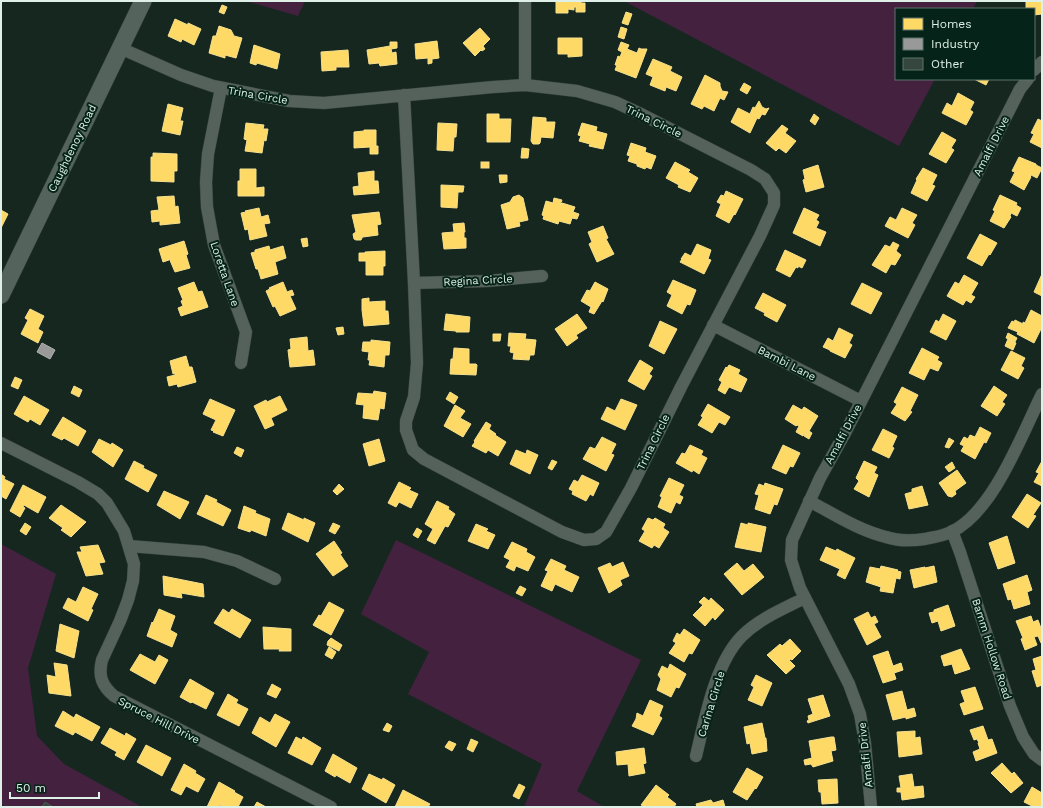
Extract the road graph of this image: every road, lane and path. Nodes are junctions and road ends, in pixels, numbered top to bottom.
1 (143, 1) edge
2 (525, 1) edge
3 (120, 48) junction
4 (1027, 80) edge
5 (525, 85) junction
6 (221, 88) junction
7 (404, 96) junction
8 (542, 276) dead end
9 (414, 282) junction
10 (1, 295) edge
11 (713, 325) junction
12 (241, 363) dead end
13 (1042, 394) edge
14 (861, 401) junction
15 (1, 442) edge
16 (809, 501) junction
17 (952, 531) junction
18 (129, 546) junction
19 (275, 579) dead end
20 (805, 598) junction
21 (696, 756) dead end
22 (1042, 760) edge
23 (331, 807) edge
24 (871, 807) edge

1 - 3 street, Caughdenoy Road
2 - 5 street
3 - 6 street, Trina Circle
3 - 10 street, Caughdenoy Road
4 - 14 street, Amalfi Drive
5 - 7 street, Trina Circle
5 - 11 street, Trina Circle
6 - 7 street, Trina Circle
6 - 12 street, Loretta Lane
7 - 9 street, Trina Circle
8 - 9 street, Regina Circle
9 - 11 street, Trina Circle
11 - 14 street, Bambi Lane
13 - 17 street
14 - 16 street, Amalfi Drive
15 - 18 street, Spruce Hill Drive
16 - 17 street
16 - 20 street, Amalfi Drive
17 - 22 street, Bamm Hollow Road
18 - 19 street
18 - 23 street, Spruce Hill Drive
20 - 21 street, Carina Circle
20 - 24 street, Amalfi Drive

